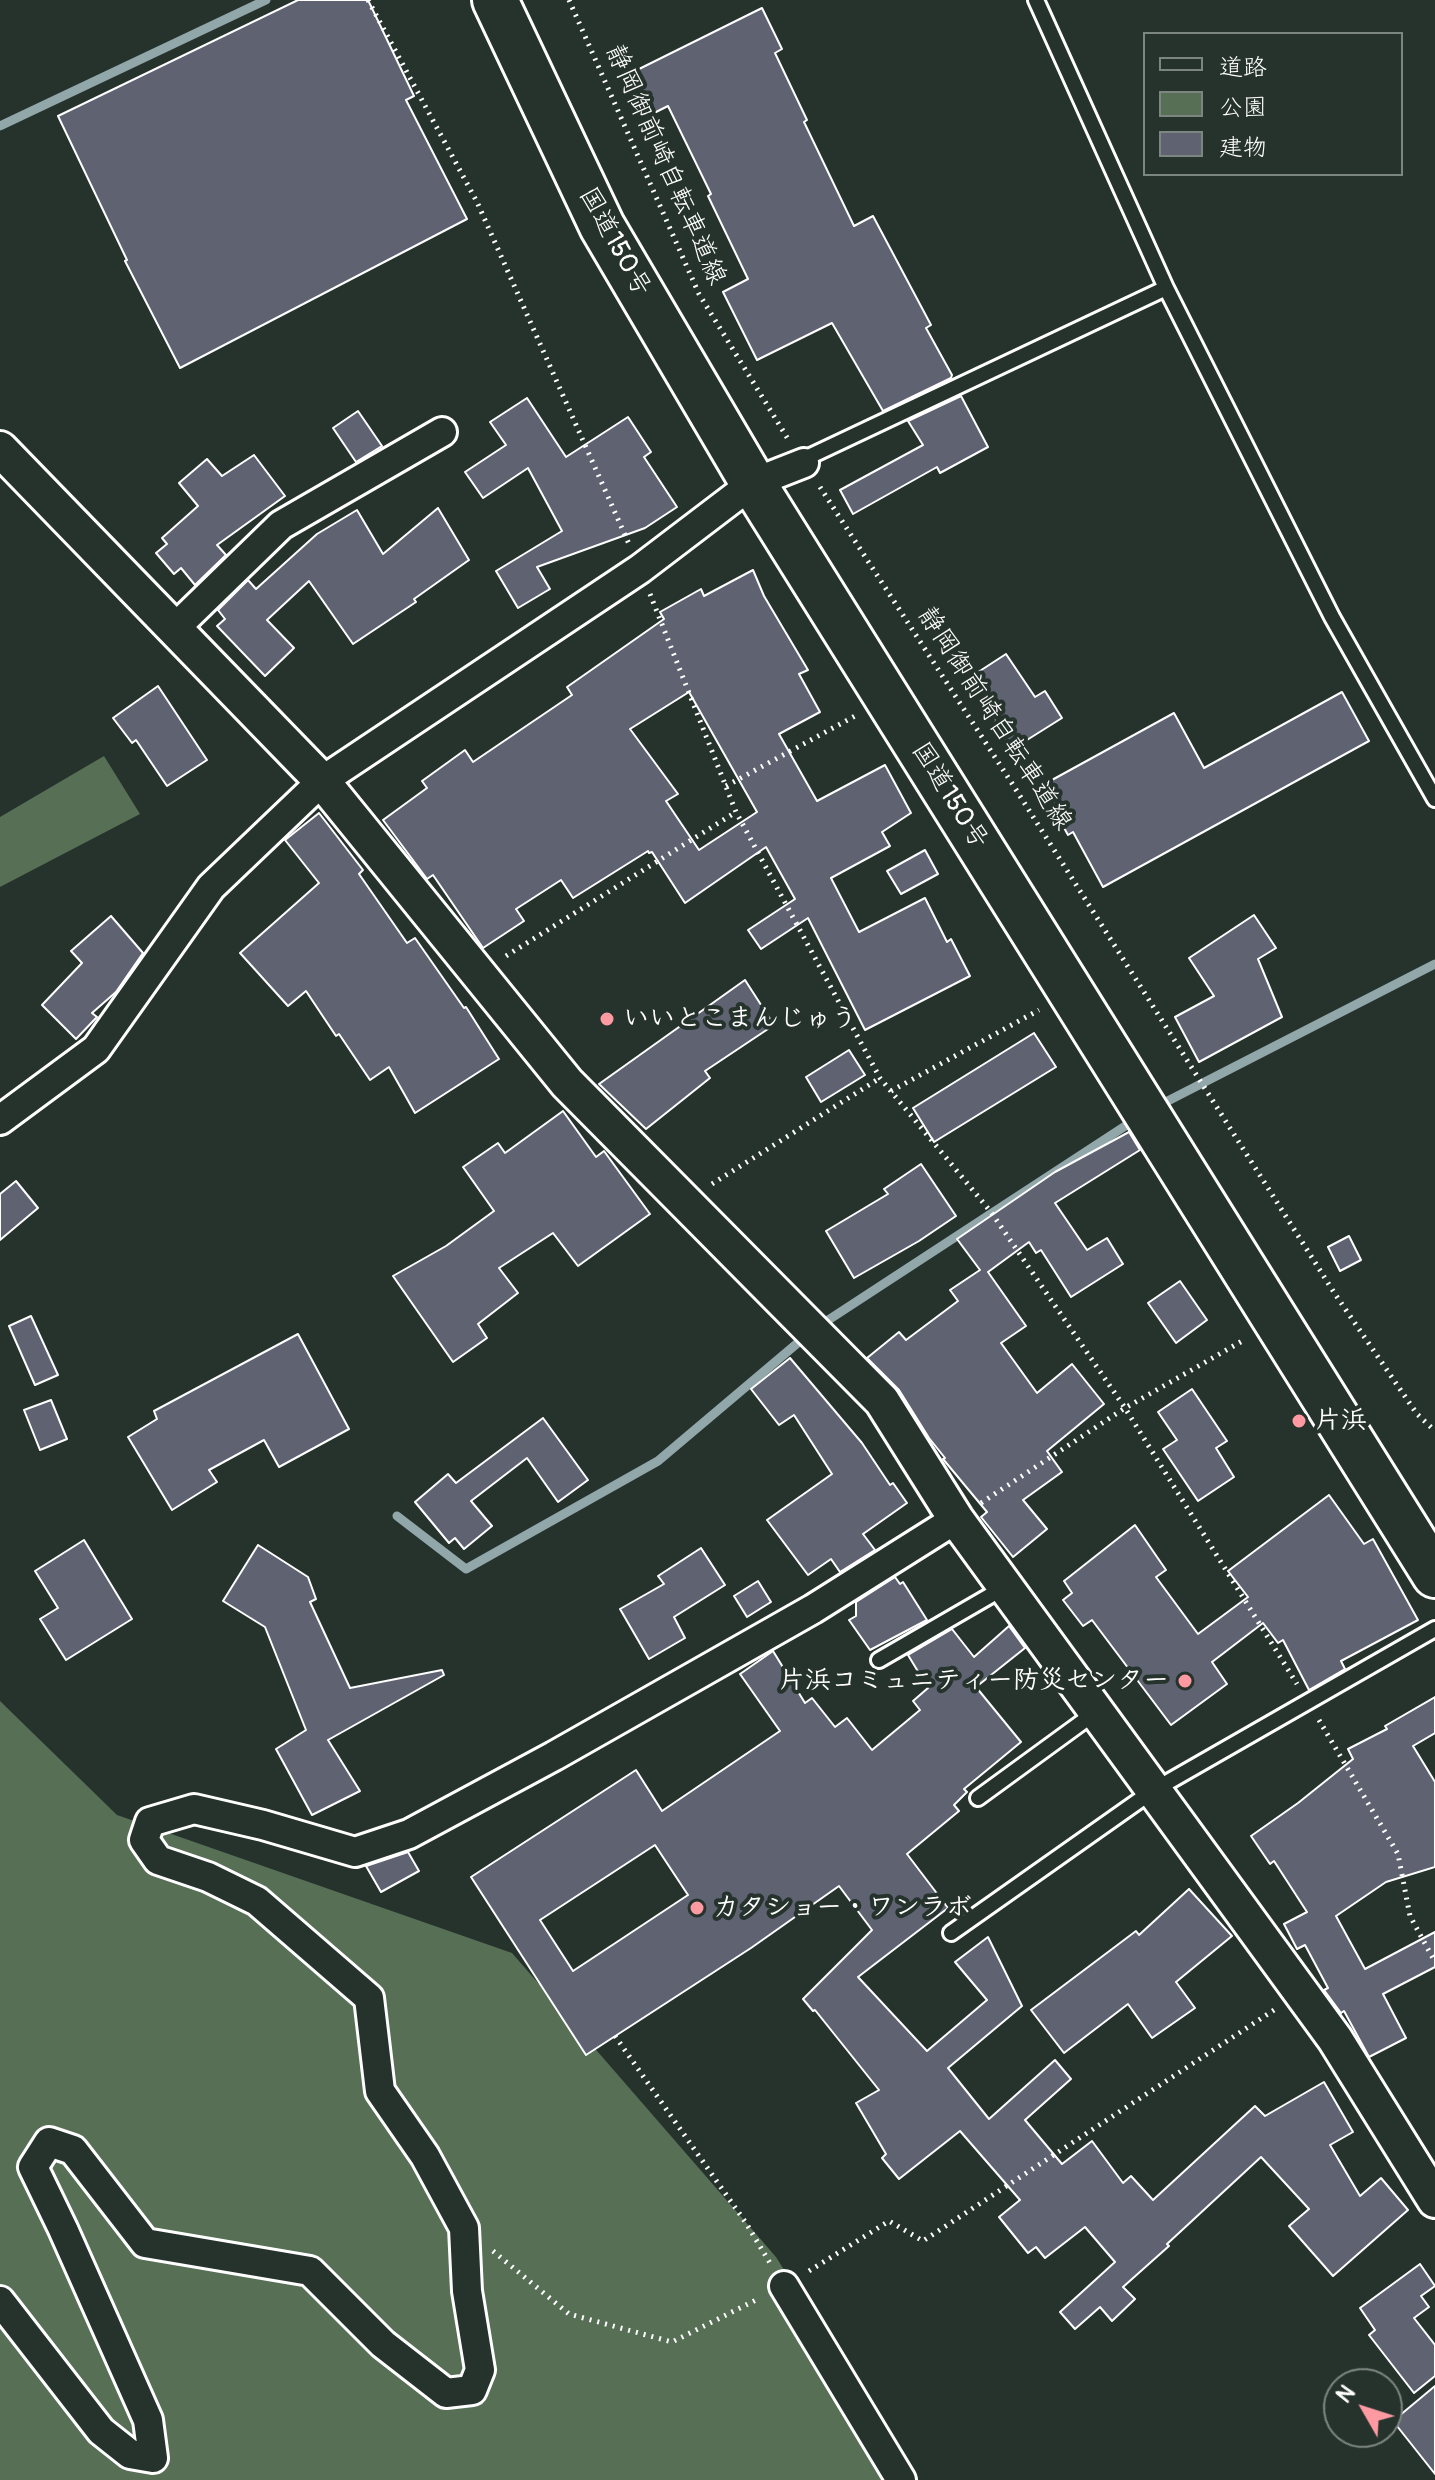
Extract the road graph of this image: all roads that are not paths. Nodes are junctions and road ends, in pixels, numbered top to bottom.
1 (495, 0) edge
2 (1036, 0) edge
3 (1166, 288) junction
4 (442, 432) dead end
5 (0, 449) edge
6 (803, 461) joint
7 (753, 483) junction
8 (173, 630) junction
9 (322, 781) junction
10 (1435, 799) edge
11 (0, 1120) edge
12 (956, 1519) junction
13 (1435, 1575) edge
14 (1005, 1587) junction
15 (1435, 1629) edge
16 (879, 1660) dead end
17 (1096, 1712) junction
18 (1154, 1790) junction
19 (978, 1798) dead end
20 (951, 1933) dead end
21 (1435, 2200) edge
22 (784, 2286) road end
23 (0, 2301) edge
24 (901, 2480) edge

1 - 7 highway, 国道150号
2 - 3 lane
3 - 6 lane
3 - 10 lane
4 - 8 street
5 - 8 street
6 - 7 street
7 - 9 street
7 - 13 highway, 国道150号
8 - 9 street
9 - 11 street
9 - 12 street
12 - 14 street
12 - 23 street
14 - 16 lane
14 - 17 street
15 - 18 lane
17 - 18 street
17 - 19 lane
18 - 20 lane
18 - 21 street
22 - 24 street

